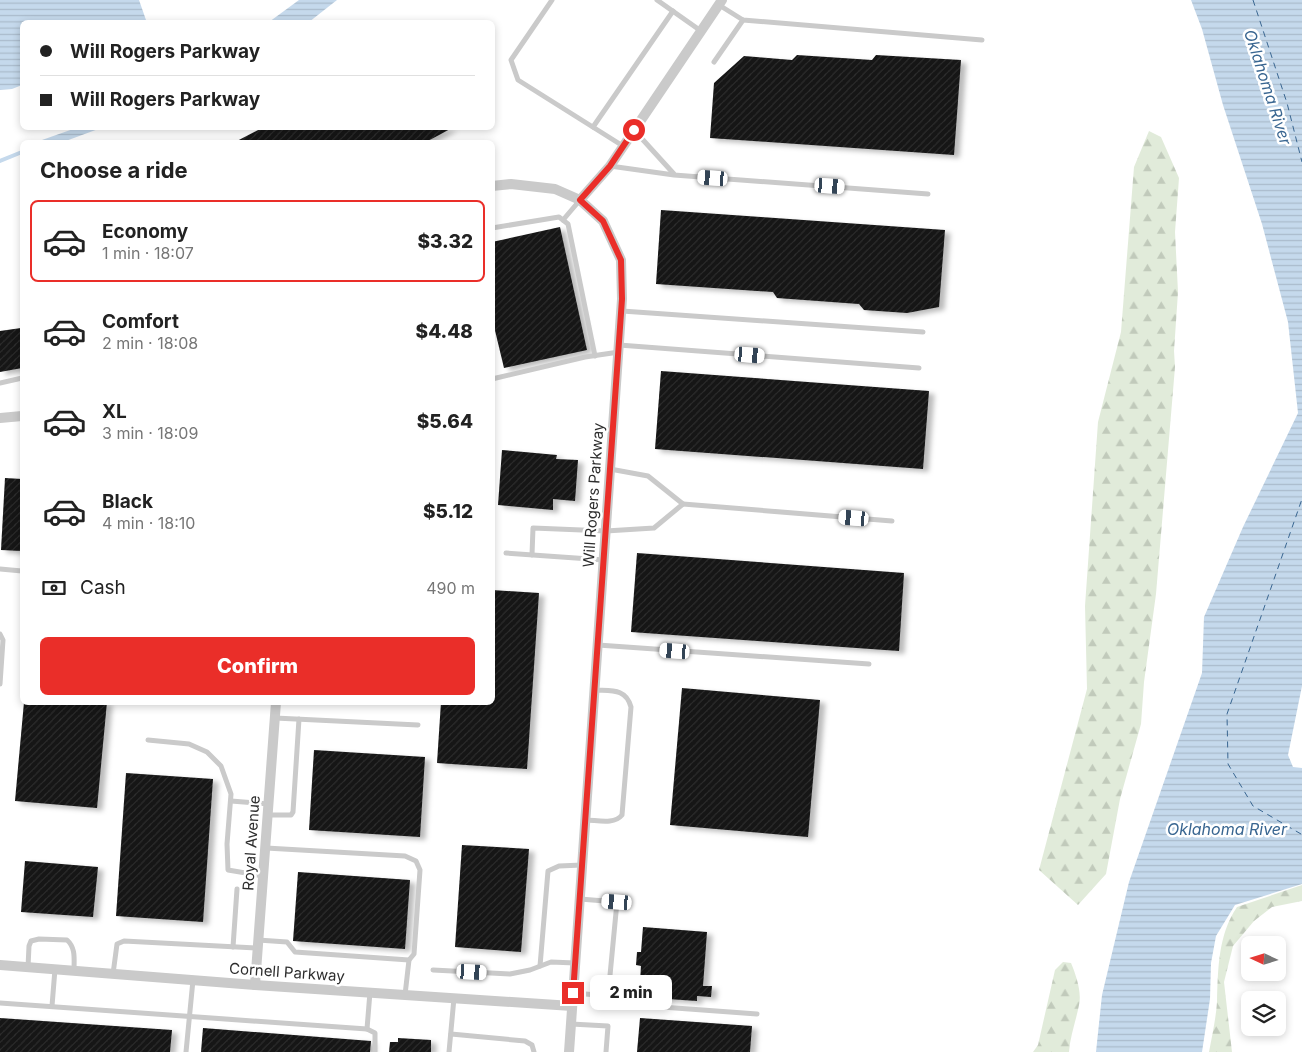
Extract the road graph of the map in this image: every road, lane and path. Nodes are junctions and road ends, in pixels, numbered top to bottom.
1 (552, 0) edge
2 (657, 0) edge
3 (721, 2) edge
4 (673, 11) junction
5 (743, 20) junction
6 (702, 31) junction
7 (982, 40) dead end
8 (714, 62) dead end
9 (593, 127) junction
10 (634, 130) junction
11 (623, 146) junction
12 (610, 166) junction
13 (674, 175) junction
14 (495, 186) edge
15 (928, 194) dead end
16 (580, 200) junction
17 (563, 220) junction
18 (495, 228) edge
19 (622, 311) junction
20 (923, 332) dead end
21 (619, 349) junction
22 (595, 356) junction
23 (919, 368) dead end
24 (20, 378) edge
25 (495, 378) edge
26 (0, 383) edge
27 (20, 416) edge
28 (0, 418) edge
29 (610, 469) junction
30 (683, 504) junction
31 (892, 521) dead end
32 (606, 531) junction
33 (506, 553) dead end
34 (532, 555) junction
35 (604, 560) junction
36 (0, 569) edge
37 (20, 571) edge
38 (0, 634) edge
39 (598, 645) junction
40 (869, 664) dead end
41 (0, 674) edge
42 (0, 684) edge
43 (595, 690) junction
44 (276, 705) edge
45 (275, 718) junction
46 (299, 719) junction
47 (418, 725) dead end
48 (148, 740) dead end
49 (231, 801) junction
50 (269, 804) junction
51 (268, 815) junction
52 (585, 820) junction
53 (266, 848) junction
54 (582, 865) junction
55 (263, 876) junction
56 (237, 889) dead end
57 (580, 899) junction
58 (258, 944) junction
59 (233, 947) junction
60 (409, 960) junction
61 (575, 963) junction
62 (0, 965) edge
63 (540, 966) junction
64 (28, 967) junction
65 (55, 969) junction
66 (433, 970) dead end
67 (74, 971) junction
68 (113, 974) junction
69 (193, 980) junction
70 (255, 985) junction
71 (370, 992) junction
72 (573, 993) junction
73 (405, 995) junction
74 (608, 996) junction
75 (454, 998) junction
76 (0, 1003) edge
77 (52, 1006) junction
78 (572, 1006) junction
79 (757, 1014) dead end
80 (189, 1016) junction
81 (571, 1024) junction
82 (367, 1028) junction
83 (451, 1034) junction
84 (186, 1052) edge
85 (375, 1052) edge
86 (449, 1052) edge
87 (534, 1052) edge
88 (569, 1052) edge
89 (606, 1052) edge

1 - 9 lane
2 - 4 lane
3 - 5 lane
3 - 6 street
4 - 6 lane
4 - 9 lane
5 - 7 lane
5 - 8 lane
6 - 10 street
9 - 11 lane
10 - 11 street
10 - 13 lane
11 - 12 street
12 - 13 lane
12 - 16 street
13 - 15 lane
14 - 16 street, Will Rogers Parkway
16 - 17 lane
16 - 19 street, Will Rogers Parkway
17 - 18 lane
17 - 22 lane
19 - 20 lane
19 - 21 street, Will Rogers Parkway
21 - 22 lane
21 - 23 lane
21 - 29 street, Will Rogers Parkway
22 - 25 lane
24 - 26 lane
27 - 28 street
29 - 30 lane
29 - 32 street, Will Rogers Parkway
30 - 31 lane
30 - 32 lane
32 - 34 lane
32 - 35 street, Will Rogers Parkway
33 - 34 lane
34 - 35 lane
35 - 39 street, Will Rogers Parkway
36 - 37 lane
38 - 41 lane
39 - 40 lane
39 - 43 street, Will Rogers Parkway
41 - 42 lane
43 - 52 street, Will Rogers Parkway
43 - 52 lane
44 - 45 street, Royal Avenue
45 - 46 lane
45 - 50 street, Royal Avenue
46 - 47 lane
46 - 51 lane
48 - 49 lane
49 - 50 lane
49 - 55 lane
50 - 51 street, Royal Avenue
51 - 53 street, Royal Avenue
52 - 54 street, Will Rogers Parkway
53 - 55 street, Royal Avenue
53 - 60 lane
54 - 57 street, Will Rogers Parkway
54 - 63 lane
55 - 58 street, Royal Avenue
56 - 59 lane
57 - 61 street, Will Rogers Parkway
57 - 74 lane
58 - 59 lane
58 - 60 lane
58 - 70 street, Royal Avenue
59 - 68 lane
60 - 73 lane
61 - 63 lane
61 - 72 street, Will Rogers Parkway
62 - 64 street, Cornell Parkway
63 - 66 lane
64 - 65 street, Cornell Parkway
64 - 67 lane
65 - 67 street, Cornell Parkway
65 - 77 lane
67 - 68 street, Cornell Parkway
68 - 69 street, Cornell Parkway
69 - 70 street, Cornell Parkway
69 - 80 lane
70 - 71 street, Cornell Parkway
71 - 73 street, Cornell Parkway
71 - 82 lane
72 - 74 lane
72 - 78 street, Will Rogers Parkway
73 - 75 street, Cornell Parkway
74 - 79 lane
75 - 78 street, Cornell Parkway
75 - 83 lane
76 - 77 lane
77 - 80 lane
78 - 81 street, Will Rogers Parkway
80 - 82 lane
80 - 84 lane
81 - 88 street, Will Rogers Parkway
81 - 89 lane
82 - 85 lane
83 - 86 lane
83 - 87 lane

